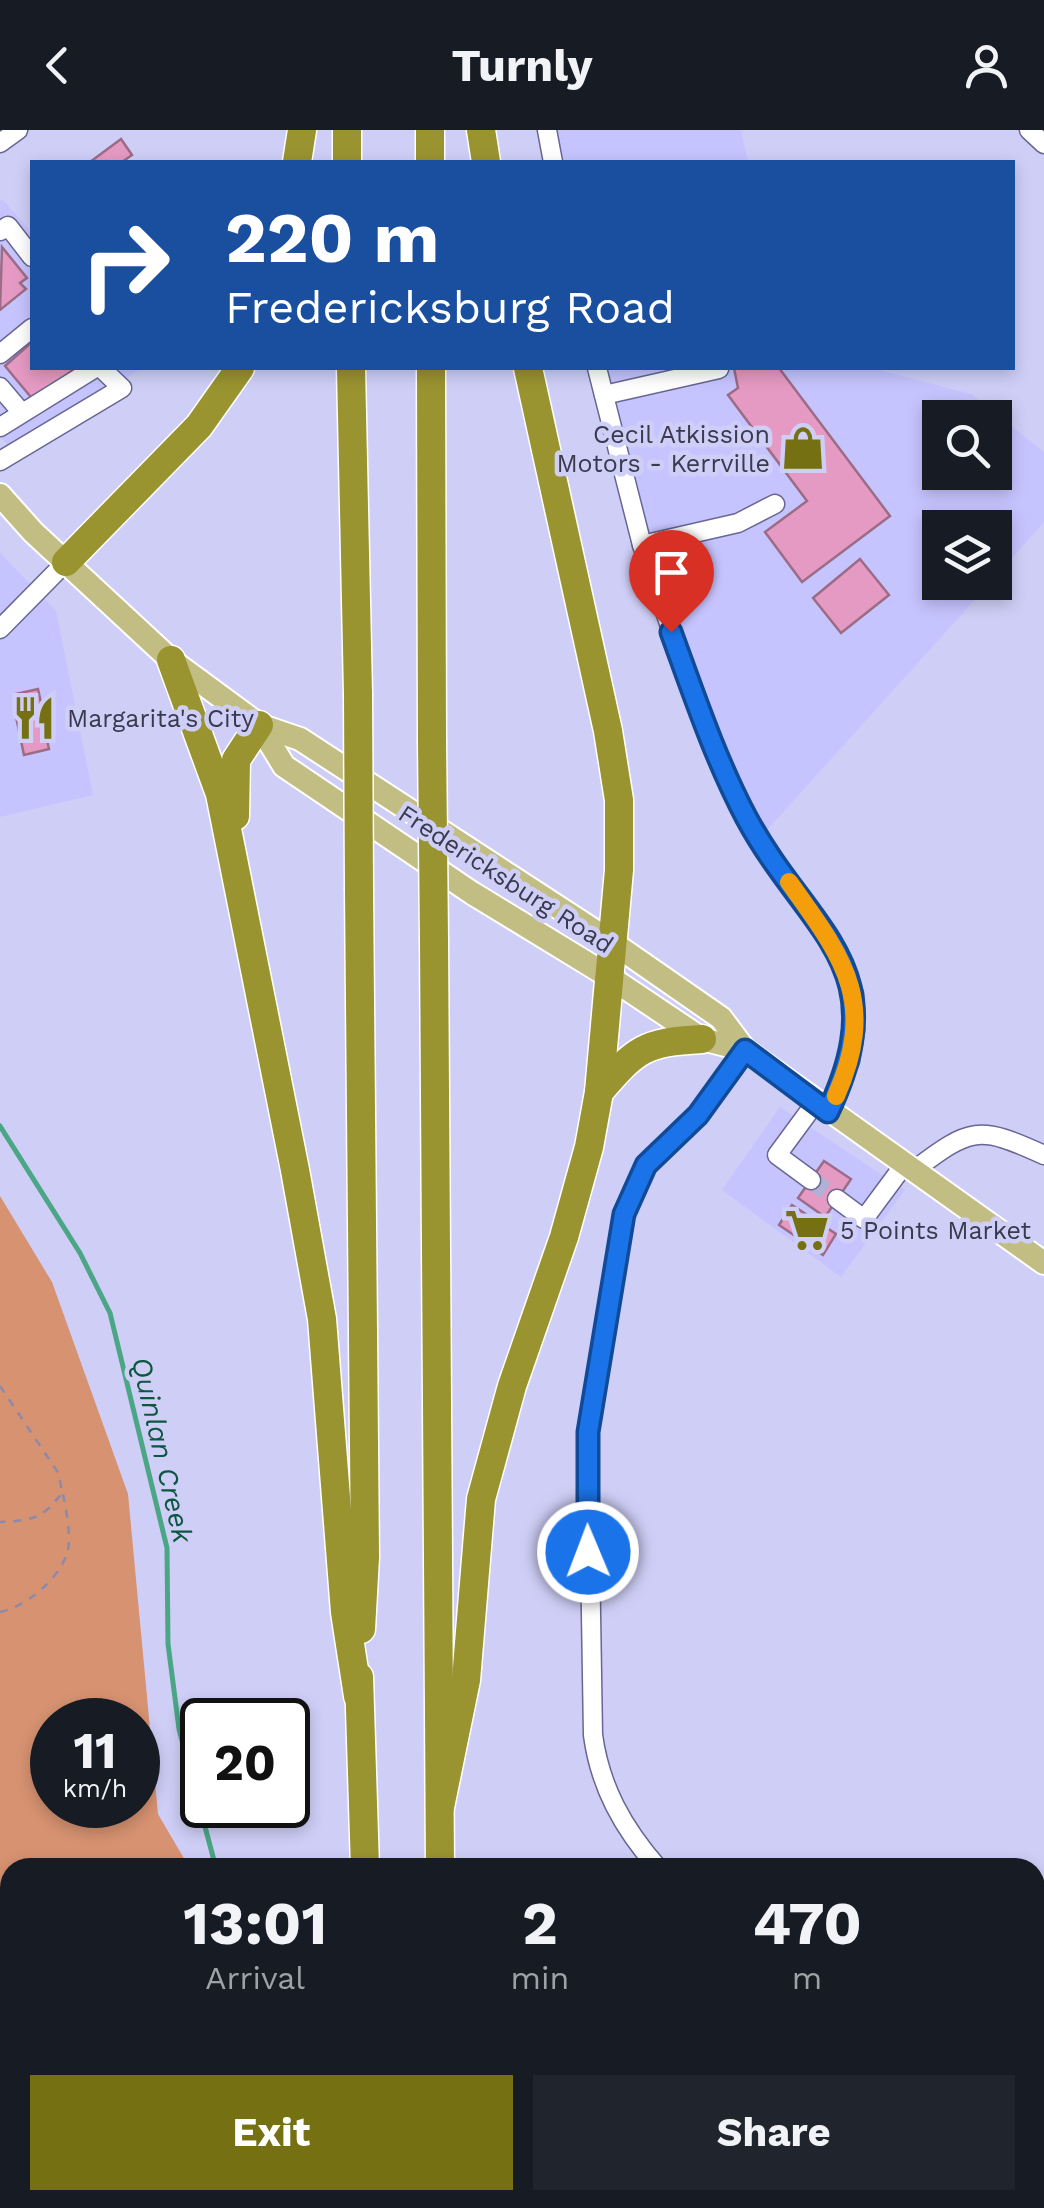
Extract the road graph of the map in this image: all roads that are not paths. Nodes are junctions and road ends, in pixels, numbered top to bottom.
1 (18, 130) edge
2 (302, 130) edge
3 (347, 130) edge
4 (430, 130) edge
5 (481, 130) edge
6 (547, 130) edge
7 (1029, 130) edge
8 (0, 143) edge
9 (1044, 144) edge
10 (297, 160) edge
11 (347, 160) edge
12 (430, 160) edge
13 (486, 160) edge
14 (553, 160) edge
15 (0, 231) edge
16 (30, 254) edge
17 (30, 330) edge
18 (0, 354) edge
19 (95, 370) edge
20 (100, 370) edge
21 (239, 370) edge
22 (352, 370) edge
23 (431, 370) edge
24 (528, 370) edge
25 (598, 370) edge
26 (715, 370) edge
27 (0, 387) edge
28 (604, 396) junction
29 (22, 412) junction
30 (0, 427) edge
31 (0, 460) edge
32 (0, 495) edge
33 (775, 504) dead end
34 (642, 546) junction
35 (66, 562) junction
36 (0, 629) edge
37 (171, 660) junction
38 (259, 725) junction
39 (235, 858) junction
40 (613, 943) junction
41 (608, 976) junction
42 (702, 1039) junction
43 (745, 1050) junction
44 (599, 1092) junction
45 (822, 1107) junction
46 (1044, 1155) edge
47 (908, 1168) junction
48 (811, 1180) tunnel mouth
49 (836, 1200) tunnel mouth
50 (1044, 1263) edge
51 (358, 1696) junction
52 (440, 1807) junction
53 (364, 1858) edge
54 (440, 1858) edge
55 (651, 1858) edge

1 - 8 street
2 - 10 highway
3 - 11 highway
4 - 12 highway
5 - 13 highway
6 - 14 street
7 - 9 street
15 - 16 street
17 - 18 street
19 - 29 street
20 - 31 street
21 - 35 highway
22 - 51 highway, bridge
23 - 52 highway, bridge
24 - 40 highway
25 - 28 street
26 - 28 street
27 - 29 street
28 - 34 street
29 - 30 street
32 - 35 main road, Fredericksburg Road
33 - 34 street
34 - 45 street
35 - 36 street
35 - 37 main road, Fredericksburg Road
37 - 38 main road, Fredericksburg Road
37 - 39 highway
38 - 39 highway
38 - 40 main road, Fredericksburg Road
38 - 41 main road, Fredericksburg Road
39 - 51 highway
40 - 41 highway
40 - 43 main road, Fredericksburg Road
41 - 42 main road, Fredericksburg Road
41 - 44 highway
42 - 43 main road, Fredericksburg Road
42 - 44 highway
43 - 45 main road, Fredericksburg Road
43 - 55 street
44 - 52 highway
45 - 47 main road, Fredericksburg Road
45 - 48 street
46 - 47 street
47 - 49 street
47 - 50 main road, Fredericksburg Road
51 - 53 highway
52 - 54 highway

